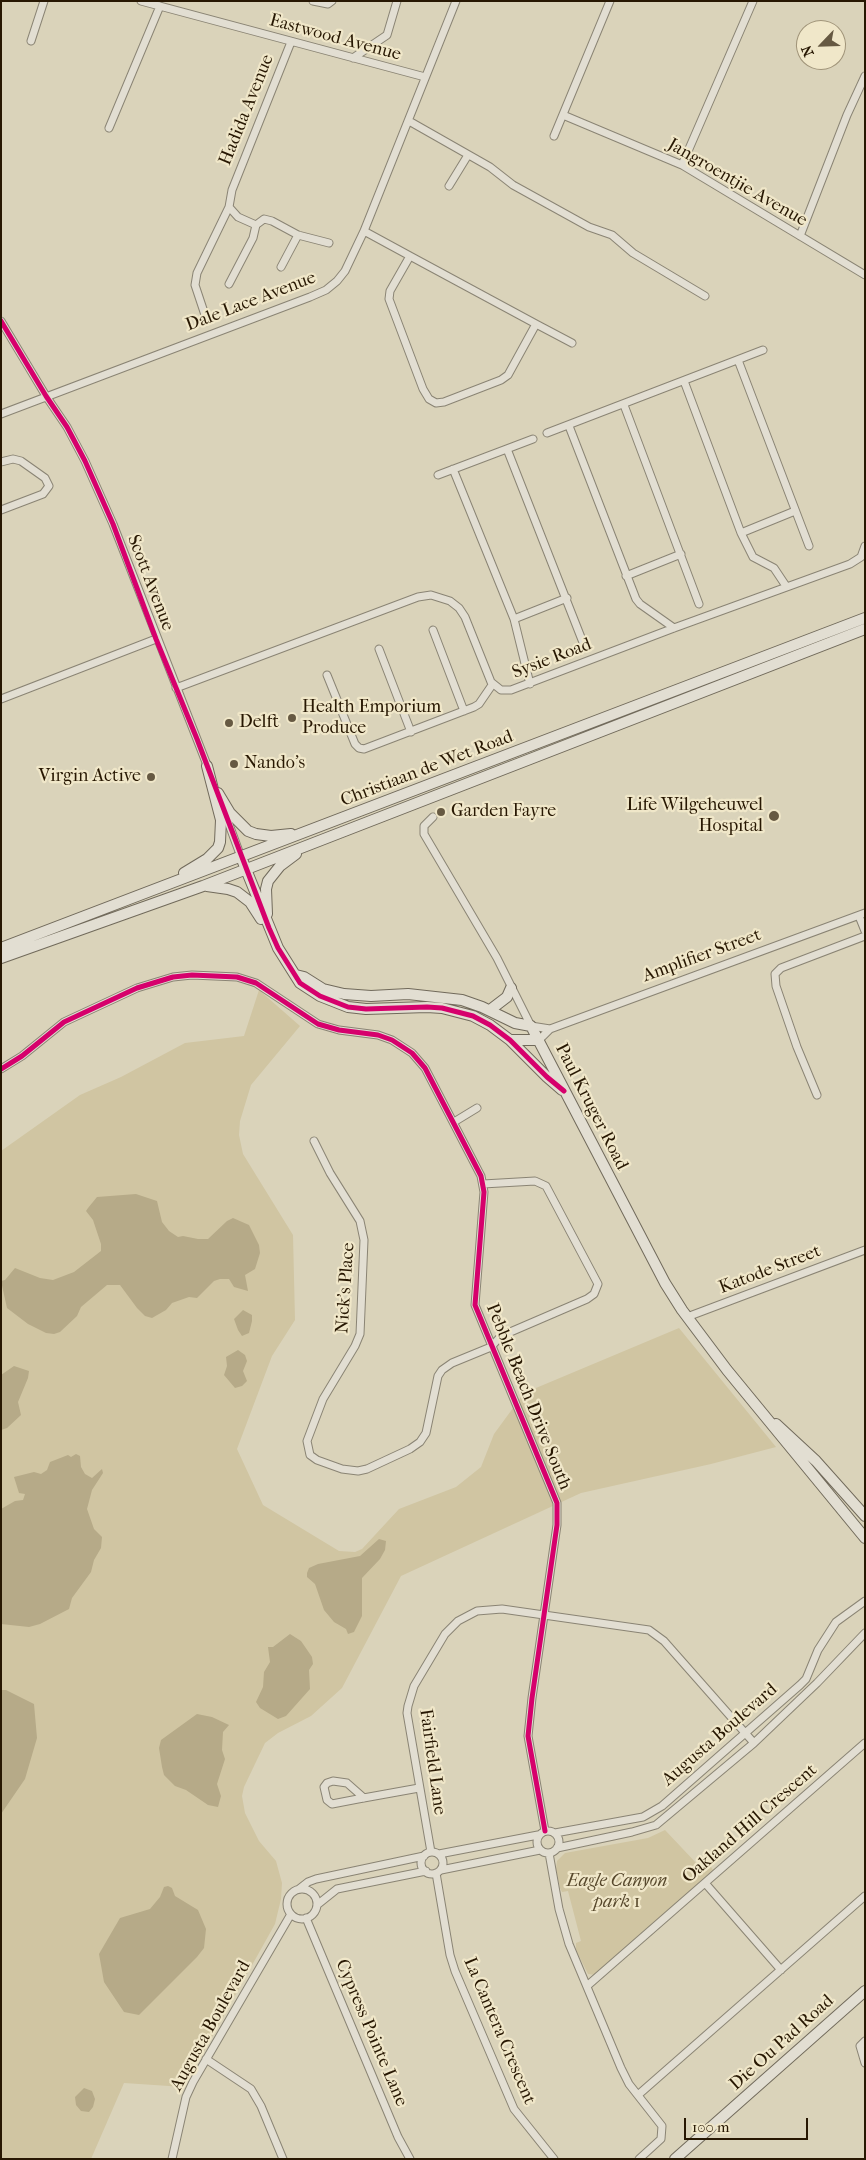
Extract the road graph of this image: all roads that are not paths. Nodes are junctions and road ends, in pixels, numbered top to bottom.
1 (44, 1) edge
2 (141, 1) edge
3 (313, 1) edge
4 (332, 1) edge
5 (397, 1) edge
6 (456, 1) edge
7 (610, 1) edge
8 (753, 1) edge
9 (152, 3) edge
10 (160, 6) junction
11 (32, 41) dead end
12 (290, 42) junction
13 (353, 58) junction
14 (865, 76) edge
15 (425, 77) junction
16 (563, 115) junction
17 (409, 121) junction
18 (109, 128) dead end
19 (554, 136) dead end
20 (468, 155) junction
21 (682, 165) junction
22 (450, 186) dead end
23 (229, 207) junction
24 (256, 225) junction
25 (364, 232) junction
26 (298, 235) junction
27 (800, 236) junction
28 (330, 243) dead end
29 (410, 256) junction
30 (281, 267) dead end
31 (865, 275) edge
32 (229, 284) dead end
33 (705, 296) dead end
34 (206, 318) dead end
35 (1, 321) edge
36 (536, 324) junction
37 (572, 343) dead end
38 (763, 350) dead end
39 (738, 360) junction
40 (684, 381) junction
41 (46, 396) junction
42 (624, 405) junction
43 (1, 414) edge
44 (569, 426) junction
45 (547, 434) dead end
46 (533, 439) dead end
47 (507, 449) junction
48 (1, 462) edge
49 (453, 469) junction
50 (438, 475) dead end
51 (1, 510) edge
52 (795, 511) junction
53 (742, 533) junction
54 (809, 546) dead end
55 (865, 546) edge
56 (680, 554) junction
57 (626, 576) junction
58 (786, 586) junction
59 (567, 598) junction
60 (699, 604) dead end
61 (865, 618) edge
62 (514, 619) junction
63 (674, 628) junction
64 (865, 629) edge
65 (433, 630) dead end
66 (156, 639) junction
67 (584, 645) dead end
68 (379, 649) dead end
69 (326, 675) dead end
70 (530, 684) junction
71 (492, 685) junction
72 (176, 688) junction
73 (1, 699) edge
74 (464, 711) junction
75 (411, 732) junction
76 (207, 766) junction
77 (217, 792) junction
78 (433, 817) dead end
79 (309, 831) junction
80 (314, 843) junction
81 (241, 857) junction
82 (246, 869) junction
83 (203, 886) junction
84 (150, 891) junction
85 (862, 915) edge
86 (269, 928) junction
87 (865, 931) edge
88 (865, 936) edge
89 (1, 948) edge
90 (278, 948) junction
91 (1, 958) edge
92 (296, 975) junction
93 (511, 988) junction
94 (490, 1010) junction
95 (531, 1026) junction
96 (550, 1029) junction
97 (510, 1040) junction
98 (539, 1040) junction
99 (1, 1069) edge
100 (564, 1091) junction
101 (817, 1094) dead end
102 (477, 1108) dead end
103 (454, 1122) junction
104 (314, 1141) dead end
105 (483, 1184) junction
106 (865, 1250) edge
107 (686, 1318) junction
108 (491, 1347) junction
109 (753, 1403) junction
110 (865, 1516) edge
111 (865, 1538) edge
112 (865, 1602) edge
113 (544, 1615) junction
114 (865, 1632) edge
115 (745, 1733) junction
116 (865, 1743) edge
117 (754, 1744) junction
118 (419, 1788) junction
119 (364, 1798) junction
120 (542, 1833) junction
121 (555, 1834) junction
122 (556, 1848) junction
123 (540, 1850) junction
124 (435, 1853) junction
125 (549, 1853) junction
126 (424, 1856) junction
127 (426, 1872) junction
128 (438, 1872) junction
129 (705, 1883) junction
130 (299, 1889) junction
131 (865, 1896) edge
132 (316, 1905) junction
133 (291, 1914) junction
134 (306, 1918) junction
135 (781, 1970) junction
136 (586, 1986) junction
137 (865, 1990) edge
138 (865, 2042) edge
139 (206, 2059) junction
140 (865, 2063) edge
141 (638, 2095) junction
142 (172, 2159) edge
143 (283, 2159) edge
144 (410, 2159) edge
145 (554, 2159) edge
146 (639, 2159) edge
147 (675, 2159) edge

1 - 11 street
2 - 9 street, Eastwood Avenue
3 - 4 street
5 - 13 street
6 - 15 street, Dale Lace Avenue
7 - 16 street
8 - 21 street
9 - 10 street, Eastwood Avenue
10 - 12 street, Eastwood Avenue
10 - 18 street
12 - 13 street, Eastwood Avenue
12 - 23 street, Hadida Avenue
13 - 15 street, Eastwood Avenue
14 - 27 street
15 - 17 street, Dale Lace Avenue
16 - 19 street
16 - 21 street, Jangroentjie Avenue
17 - 20 street
17 - 25 street, Dale Lace Avenue
20 - 22 street
20 - 33 street
21 - 27 street, Jangroentjie Avenue
23 - 24 street
23 - 34 street, Hadida Avenue
24 - 26 street
24 - 32 street
25 - 29 street
25 - 41 street, Dale Lace Avenue
26 - 28 street
26 - 30 street
27 - 31 street, Jangroentjie Avenue
29 - 36 street
29 - 36 street
35 - 41 street, Scott Avenue
36 - 37 street
38 - 39 street
39 - 40 street
39 - 52 street
40 - 42 street
40 - 53 street
41 - 43 street, Dale Lace Avenue
41 - 66 street, Scott Avenue
42 - 44 street
42 - 56 street
44 - 45 street
44 - 57 street
46 - 47 street
47 - 49 street
47 - 59 street
48 - 51 street
49 - 50 street
49 - 62 street
52 - 53 street
52 - 54 street
53 - 58 street
55 - 58 street, Sysie Road
56 - 57 street
56 - 60 street
57 - 63 street
58 - 63 street, Sysie Road
59 - 62 street
59 - 67 street
61 - 79 main road, Christiaan de Wet Road
62 - 70 street
63 - 70 street, Sysie Road
64 - 80 main road, Christiaan de Wet Road
65 - 74 street
66 - 72 street, Scott Avenue
66 - 73 street
68 - 75 street
69 - 75 street
70 - 71 street, Sysie Road
71 - 72 street, Sysie Road
71 - 74 street
72 - 76 street, Scott Avenue
74 - 75 street
76 - 77 street, Scott Avenue
76 - 84 main road
77 - 79 main road
77 - 81 street, Scott Avenue
78 - 93 street, Paul Kruger Road
79 - 81 main road, Christiaan de Wet Road
80 - 82 main road, Christiaan de Wet Road
80 - 86 main road
81 - 82 main road, Scott Avenue
81 - 84 main road, Christiaan de Wet Road
82 - 83 main road, Christiaan de Wet Road
82 - 86 main road
83 - 90 main road
83 - 91 main road, Christiaan de Wet Road
84 - 89 main road, Christiaan de Wet Road
85 - 87 street
85 - 96 street, Amplifier Street
86 - 90 main road
88 - 101 street
90 - 92 main road
92 - 94 main road, Amplifier Street
92 - 97 main road
93 - 94 main road
93 - 95 street, Paul Kruger Road
94 - 95 main road, Amplifier Street
95 - 96 street, Amplifier Street
95 - 98 main road, Paul Kruger Road
96 - 98 street, Amplifier Street
97 - 98 main road
97 - 100 main road
98 - 100 main road, Paul Kruger Road
99 - 103 street, Pebble Beach Drive South
100 - 107 main road, Paul Kruger Road
102 - 103 street
103 - 105 street, Pebble Beach Drive South
104 - 108 street, Nick’s Place
105 - 108 street, Pebble Beach Drive South
105 - 108 street
106 - 107 street, Katode Street
107 - 109 main road, Paul Kruger Road
108 - 113 street, Pebble Beach Drive South
109 - 110 main road, Paul Kruger Road
109 - 111 main road, Paul Kruger Road
112 - 115 street, Augusta Boulevard
113 - 115 street, Fairfield Lane
113 - 118 street, Fairfield Lane
113 - 120 street, Pebble Beach Drive South
114 - 117 street, Augusta Boulevard
115 - 117 street, Fairfield Lane
115 - 121 street, Augusta Boulevard
116 - 129 street, Oakland Hill Crescent
117 - 122 street, Augusta Boulevard
118 - 119 street
118 - 124 street, Fairfield Lane
119 - 119 street
120 - 121 street
120 - 123 street
120 - 124 street
121 - 122 street
122 - 125 street
123 - 125 street
123 - 128 street
124 - 126 street
124 - 128 street
125 - 136 street
126 - 127 street
126 - 130 street
127 - 128 street
127 - 132 street
128 - 145 street, La Cantera Crescent
129 - 135 street
129 - 136 street, Oakland Hill Crescent
130 - 132 street
130 - 133 street
131 - 135 street
132 - 134 street
133 - 134 street
133 - 139 street, Augusta Boulevard
134 - 144 street, Cypress Pointe Lane
135 - 141 street
136 - 141 street
137 - 147 main road, Die Ou Pad Road
138 - 140 street
139 - 142 street, Augusta Boulevard
139 - 143 street
141 - 146 street

